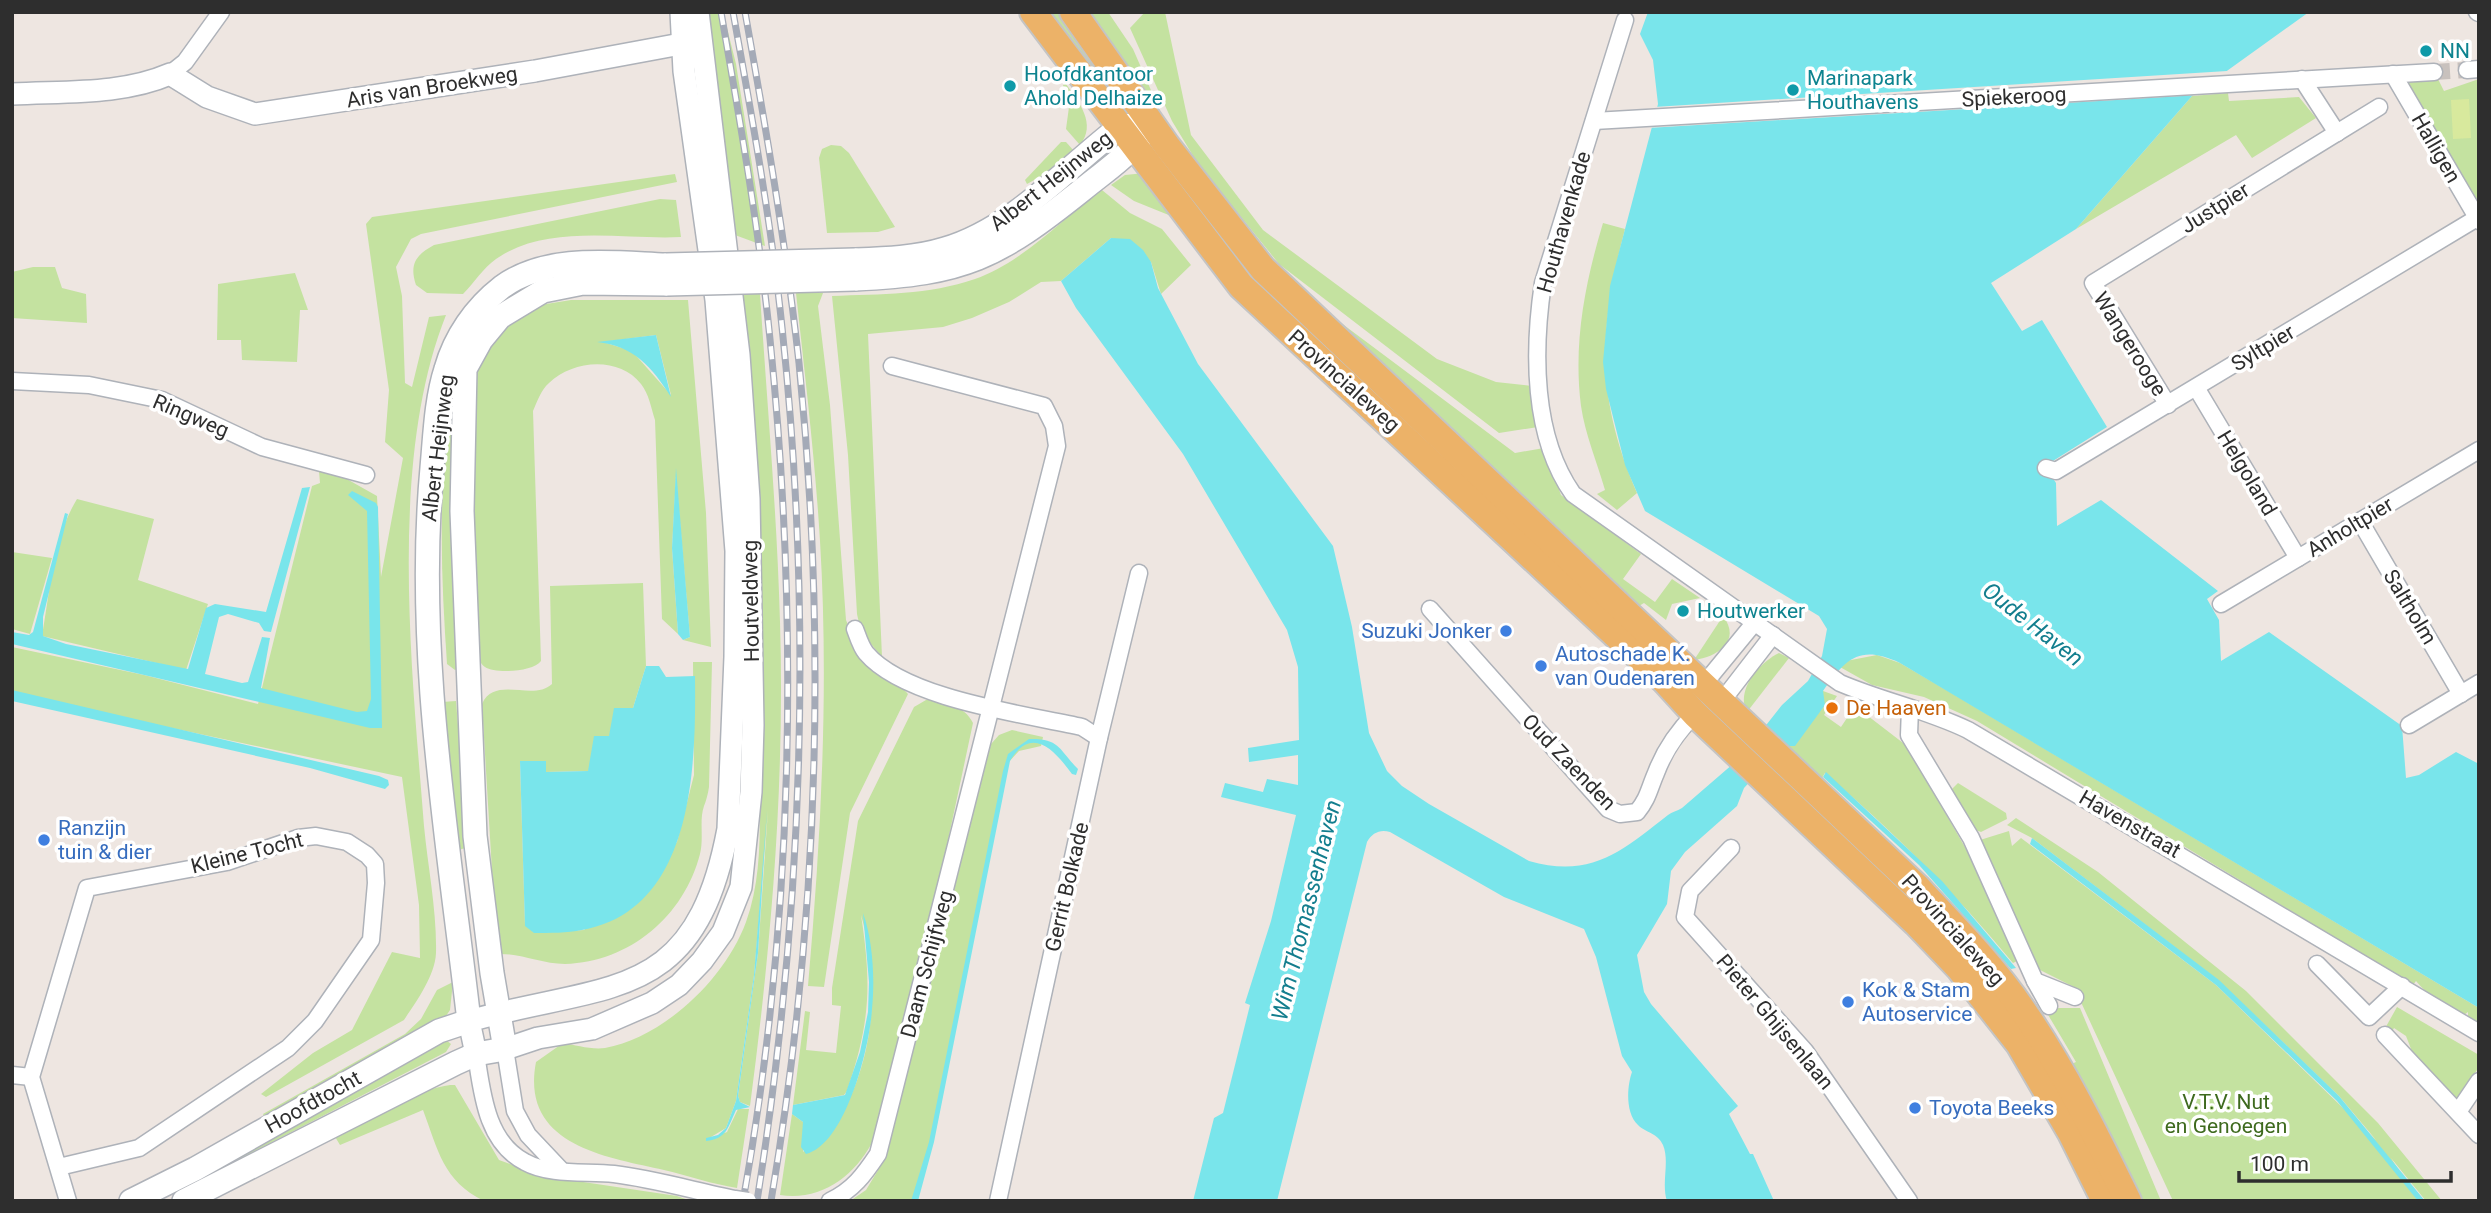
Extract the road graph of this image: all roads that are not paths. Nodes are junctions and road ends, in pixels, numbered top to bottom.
1 (221, 12) edge
2 (681, 12) edge
3 (698, 12) edge
4 (1033, 12) edge
5 (1073, 12) edge
6 (1625, 20) dead end
7 (692, 42) junction
8 (2434, 72) tunnel mouth
9 (170, 74) junction
10 (2393, 74) junction
11 (2302, 79) junction
12 (12, 94) edge
13 (2379, 107) dead end
14 (1594, 121) junction
15 (1150, 123) junction
16 (1121, 126) junction
17 (2337, 133) junction
18 (1136, 148) junction
19 (2478, 220) edge
20 (855, 270) junction
21 (667, 274) junction
22 (2093, 283) joint
23 (892, 366) dead end
24 (12, 381) edge
25 (2197, 388) junction
26 (2168, 405) junction
27 (2479, 450) edge
28 (2046, 468) dead end
29 (366, 475) dead end
30 (2360, 521) junction
31 (2298, 558) junction
32 (1139, 573) dead end
33 (2221, 604) dead end
34 (1430, 609) dead end
35 (1755, 622) junction
36 (855, 629) dead end
37 (1773, 635) junction
38 (2479, 683) edge
39 (1713, 693) junction
40 (2461, 694) junction
41 (993, 708) junction
42 (1910, 708) junction
43 (1695, 714) junction
44 (2409, 725) dead end
45 (1099, 738) junction
46 (1742, 739) junction
47 (1771, 768) junction
48 (1731, 848) dead end
49 (2317, 964) dead end
50 (2035, 981) junction
51 (2402, 986) junction
52 (2075, 997) dead end
53 (2049, 1006) dead end
54 (499, 1013) junction
55 (469, 1021) junction
56 (2479, 1033) edge
57 (2385, 1035) dead end
58 (505, 1049) junction
59 (476, 1054) junction
60 (12, 1075) edge
61 (32, 1077) junction
62 (2479, 1081) edge
63 (2458, 1112) junction
64 (2479, 1135) edge
65 (59, 1167) junction
66 (562, 1171) junction
67 (742, 1200) edge
68 (68, 1201) edge
69 (131, 1201) edge
70 (184, 1201) edge
71 (830, 1201) edge
72 (998, 1201) edge
73 (1909, 1201) edge
74 (2105, 1201) edge
75 (2128, 1201) edge

1 - 9 street
2 - 7 street, Houtveldweg
3 - 7 street, Houtveldweg
4 - 16 main road, Provincialeweg
5 - 15 main road, Provincialeweg
6 - 14 street, Houthavenkade
7 - 9 street, Aris van Broekweg
7 - 54 street, Houtveldweg
7 - 58 street, Houtveldweg
8 - 10 street, Spiekeroog
9 - 12 street
10 - 11 street, Spiekeroog
10 - 19 street, Halligen
11 - 14 street, Spiekeroog
11 - 17 street
13 - 17 street, Justpier
14 - 35 street, Houthavenkade
15 - 16 main road, Albert Heijnweg
15 - 18 main road, Albert Heijnweg
15 - 39 main road, Provincialeweg
16 - 18 main road, Provincialeweg
16 - 20 main road, Albert Heijnweg
17 - 22 street, Justpier
18 - 20 main road, Albert Heijnweg
18 - 43 main road, Provincialeweg
19 - 25 street, Syltpier
20 - 21 main road, Albert Heijnweg, bridge
21 - 54 main road, Albert Heijnweg
21 - 55 main road, Albert Heijnweg
22 - 26 street, Wangerooge
23 - 41 street, Daam Schijfweg
24 - 29 street, Ringweg
25 - 26 street, Syltpier
25 - 31 street, Helgoland
26 - 28 street, Syltpier
27 - 30 street, Anholtpier
30 - 31 street, Anholtpier
30 - 40 street, Saltholm
31 - 33 street, Anholtpier
32 - 45 street, Gerrit Bolkade
34 - 43 street, Oud Zaenden
35 - 37 street, Havenstraat
35 - 39 street
36 - 41 street
37 - 39 street
37 - 42 street, Havenstraat
38 - 40 street
39 - 43 main road
39 - 46 main road, Provincialeweg
40 - 44 street
41 - 45 street
41 - 71 street, Daam Schijfweg
42 - 50 street
42 - 51 street, Havenstraat
43 - 46 main road, Provincialeweg
45 - 72 street, Gerrit Bolkade
46 - 47 main road, Provincialeweg
47 - 74 main road, Provincialeweg
47 - 75 main road, Provincialeweg
48 - 73 street, Pieter Ghijsenlaan
49 - 51 street
50 - 52 street
50 - 53 street
51 - 56 street, Havenstraat
54 - 55 street, Hoofdtocht
54 - 58 main road, Albert Heijnweg
55 - 59 street, Albert Heijnweg
55 - 69 main road, Hoofdtocht
57 - 63 street
58 - 59 main road, Hoofdtocht
58 - 66 street
59 - 66 street
59 - 70 main road, Hoofdtocht
60 - 61 street
61 - 65 street
61 - 65 street, Kleine Tocht
62 - 63 street
63 - 64 street
65 - 68 street
66 - 67 street

